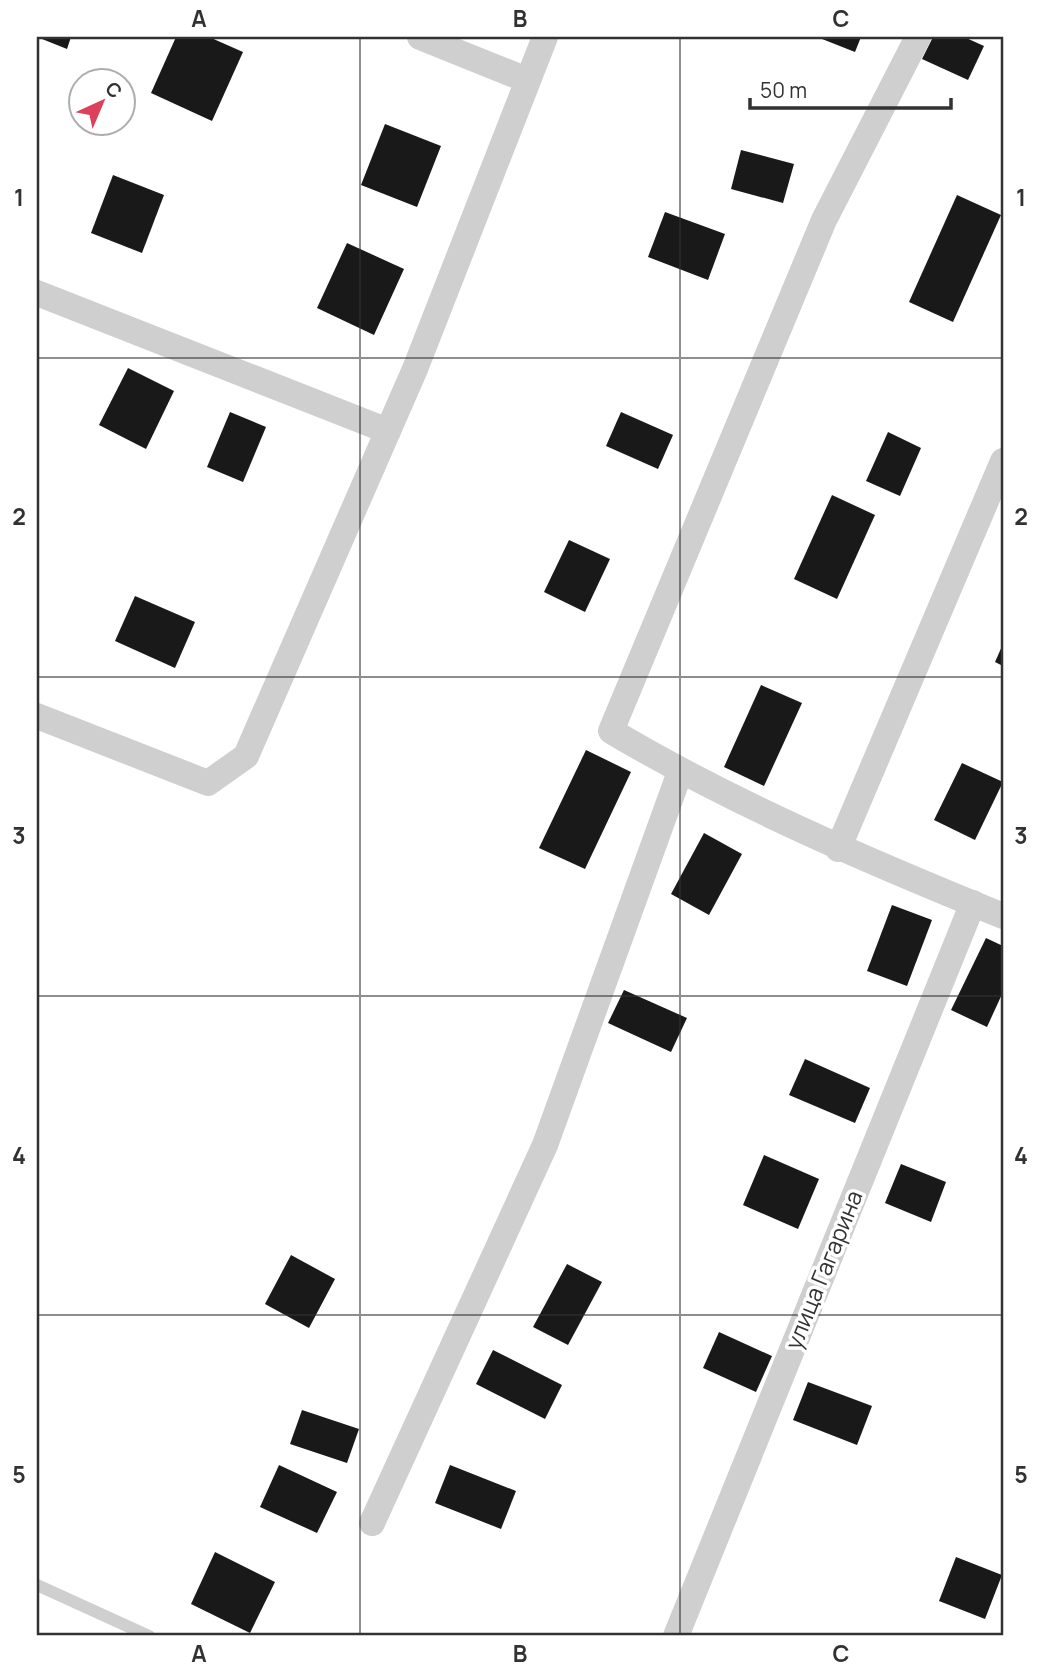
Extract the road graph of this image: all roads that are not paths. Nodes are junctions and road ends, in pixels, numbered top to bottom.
1 (420, 37) edge
2 (545, 37) edge
3 (918, 37) edge
4 (527, 80) junction
5 (37, 293) edge
6 (388, 431) junction
7 (1003, 460) edge
8 (37, 716) edge
9 (680, 772) junction
10 (838, 849) junction
11 (972, 903) junction
12 (1003, 916) edge
13 (372, 1523) dead end
14 (37, 1585) edge
15 (149, 1636) edge
16 (676, 1636) edge

1 - 4 street
2 - 4 street
3 - 9 street
4 - 6 street
5 - 6 street
6 - 8 street
7 - 10 street
9 - 10 street
9 - 13 street
10 - 11 street
11 - 12 street
11 - 16 street, улица Гагарина
14 - 15 lane

